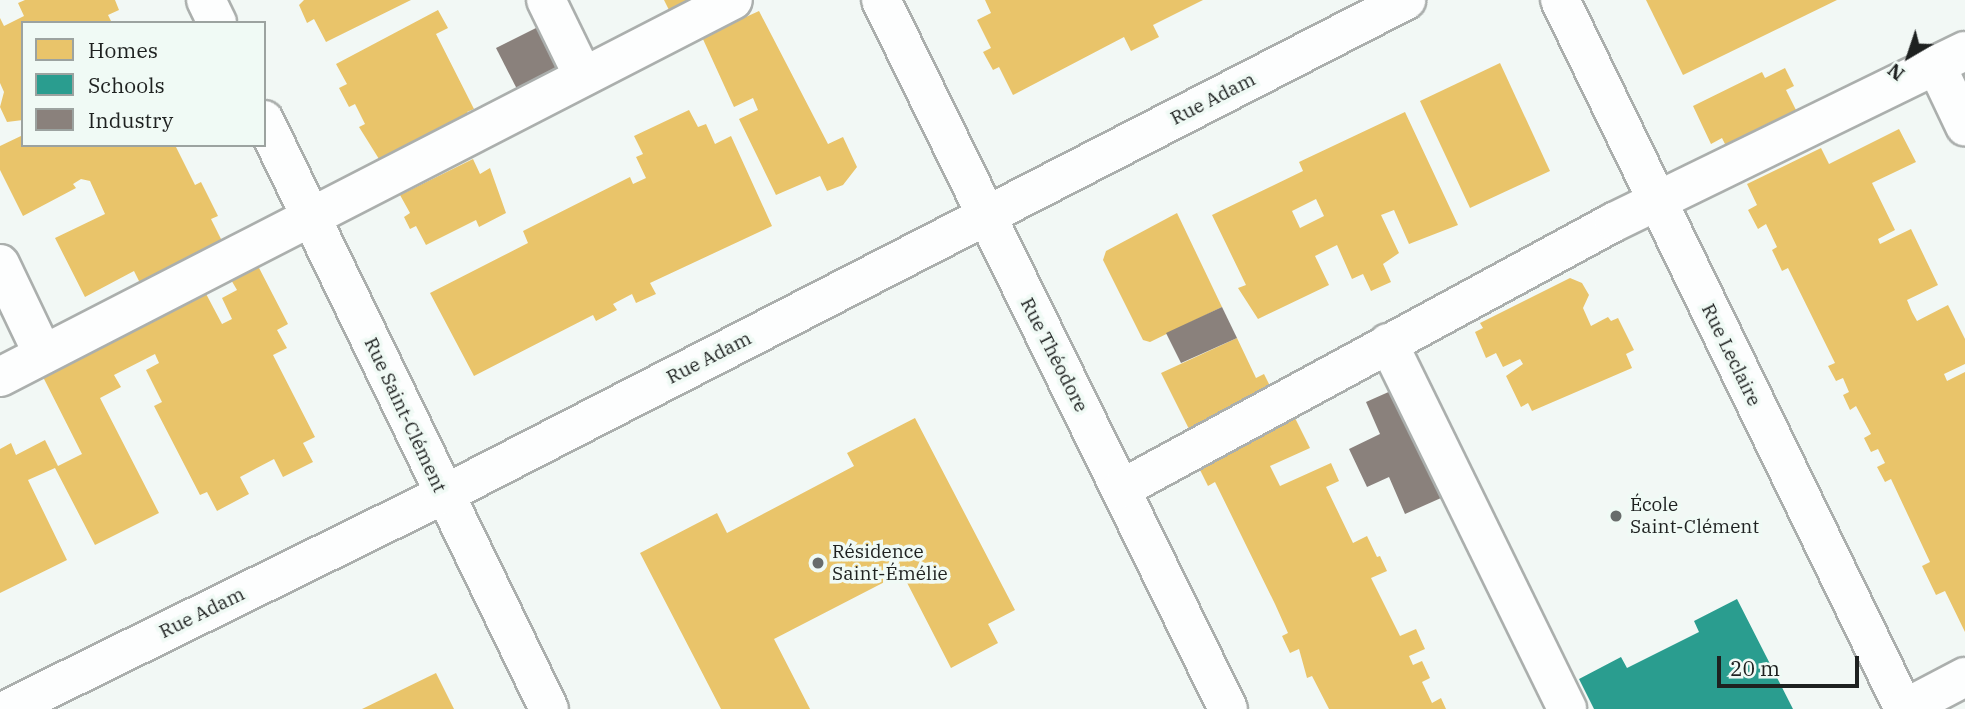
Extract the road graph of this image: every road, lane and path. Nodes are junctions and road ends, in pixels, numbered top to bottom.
1 (206, 0) edge
2 (546, 0) edge
3 (733, 0) edge
4 (881, 0) edge
5 (1406, 0) edge
6 (1560, 0) edge
7 (216, 21) edge
8 (1951, 58) edge
9 (583, 76) junction
10 (266, 124) edge
11 (1965, 126) edge
12 (1657, 203) junction
13 (310, 215) junction
14 (984, 216) junction
15 (0, 264) edge
16 (1388, 343) junction
17 (43, 355) junction
18 (0, 377) edge
19 (1121, 489) junction
20 (443, 495) junction
21 (1965, 677) edge
22 (8, 709) edge
23 (550, 709) edge
24 (1228, 709) edge
25 (1567, 709) edge
26 (1904, 709) edge

1 - 7 street
2 - 9 street
3 - 9 street
4 - 14 street, Rue Théodore
5 - 14 street, Rue Adam
6 - 12 street, Rue Leclaire
8 - 11 street
8 - 12 street
9 - 13 street
10 - 13 street, Rue Saint-Clément
12 - 16 street
12 - 26 street, Rue Leclaire
13 - 17 street
13 - 20 street, Rue Saint-Clément
14 - 19 street, Rue Théodore
14 - 20 street, Rue Adam
15 - 17 street
16 - 19 street
16 - 25 street
17 - 18 street
19 - 24 street, Rue Théodore
20 - 22 street, Rue Adam
20 - 23 street, Rue Saint-Clément
21 - 26 street

